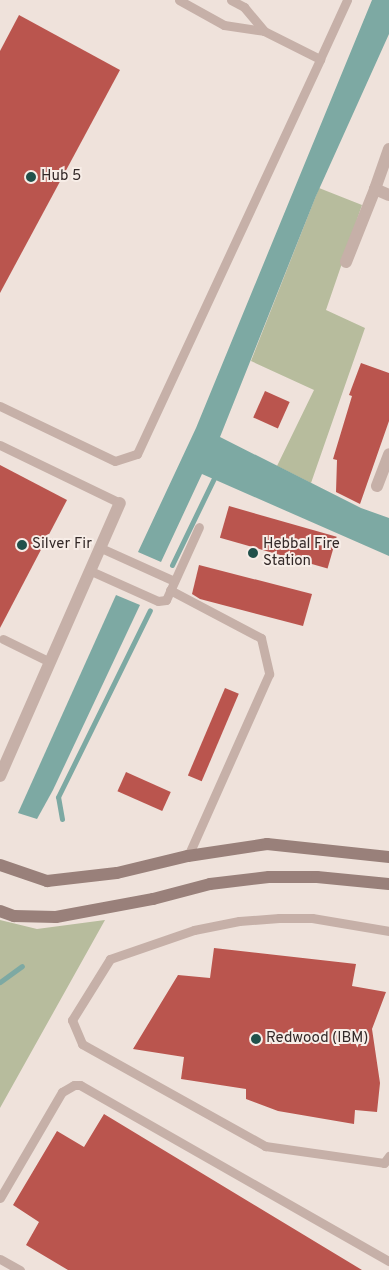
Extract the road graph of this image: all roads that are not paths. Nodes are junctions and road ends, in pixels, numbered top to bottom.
1 (179, 0) edge
2 (231, 0) edge
3 (347, 0) edge
4 (264, 31) junction
5 (320, 59) junction
6 (389, 149) edge
7 (375, 189) junction
8 (389, 194) edge
9 (346, 262) dead end
10 (0, 406) edge
11 (0, 445) edge
12 (389, 454) edge
13 (377, 486) dead end
14 (120, 503) joint
15 (199, 527) dead end
16 (101, 548) junction
17 (91, 570) junction
18 (174, 581) junction
19 (170, 590) junction
20 (3, 639) dead end
21 (50, 662) junction
22 (0, 776) edge
23 (188, 856) junction
24 (389, 857) edge
25 (0, 865) edge
26 (389, 884) edge
27 (0, 911) edge
28 (389, 931) edge
29 (389, 1156) edge
30 (0, 1198) edge
31 (0, 1259) edge
32 (389, 1261) edge
33 (20, 1270) edge

1 - 4 lane
2 - 4 lane
3 - 5 lane
4 - 5 lane
5 - 10 lane
6 - 7 street
7 - 8 street
7 - 9 street
11 - 14 lane
12 - 13 street
14 - 16 street
15 - 18 lane
16 - 17 street
16 - 18 lane
17 - 19 lane
17 - 21 street
18 - 19 lane
19 - 23 lane
20 - 21 lane
21 - 22 street
23 - 24 street
23 - 25 street
26 - 27 street
28 - 29 lane
30 - 32 lane
31 - 33 lane

